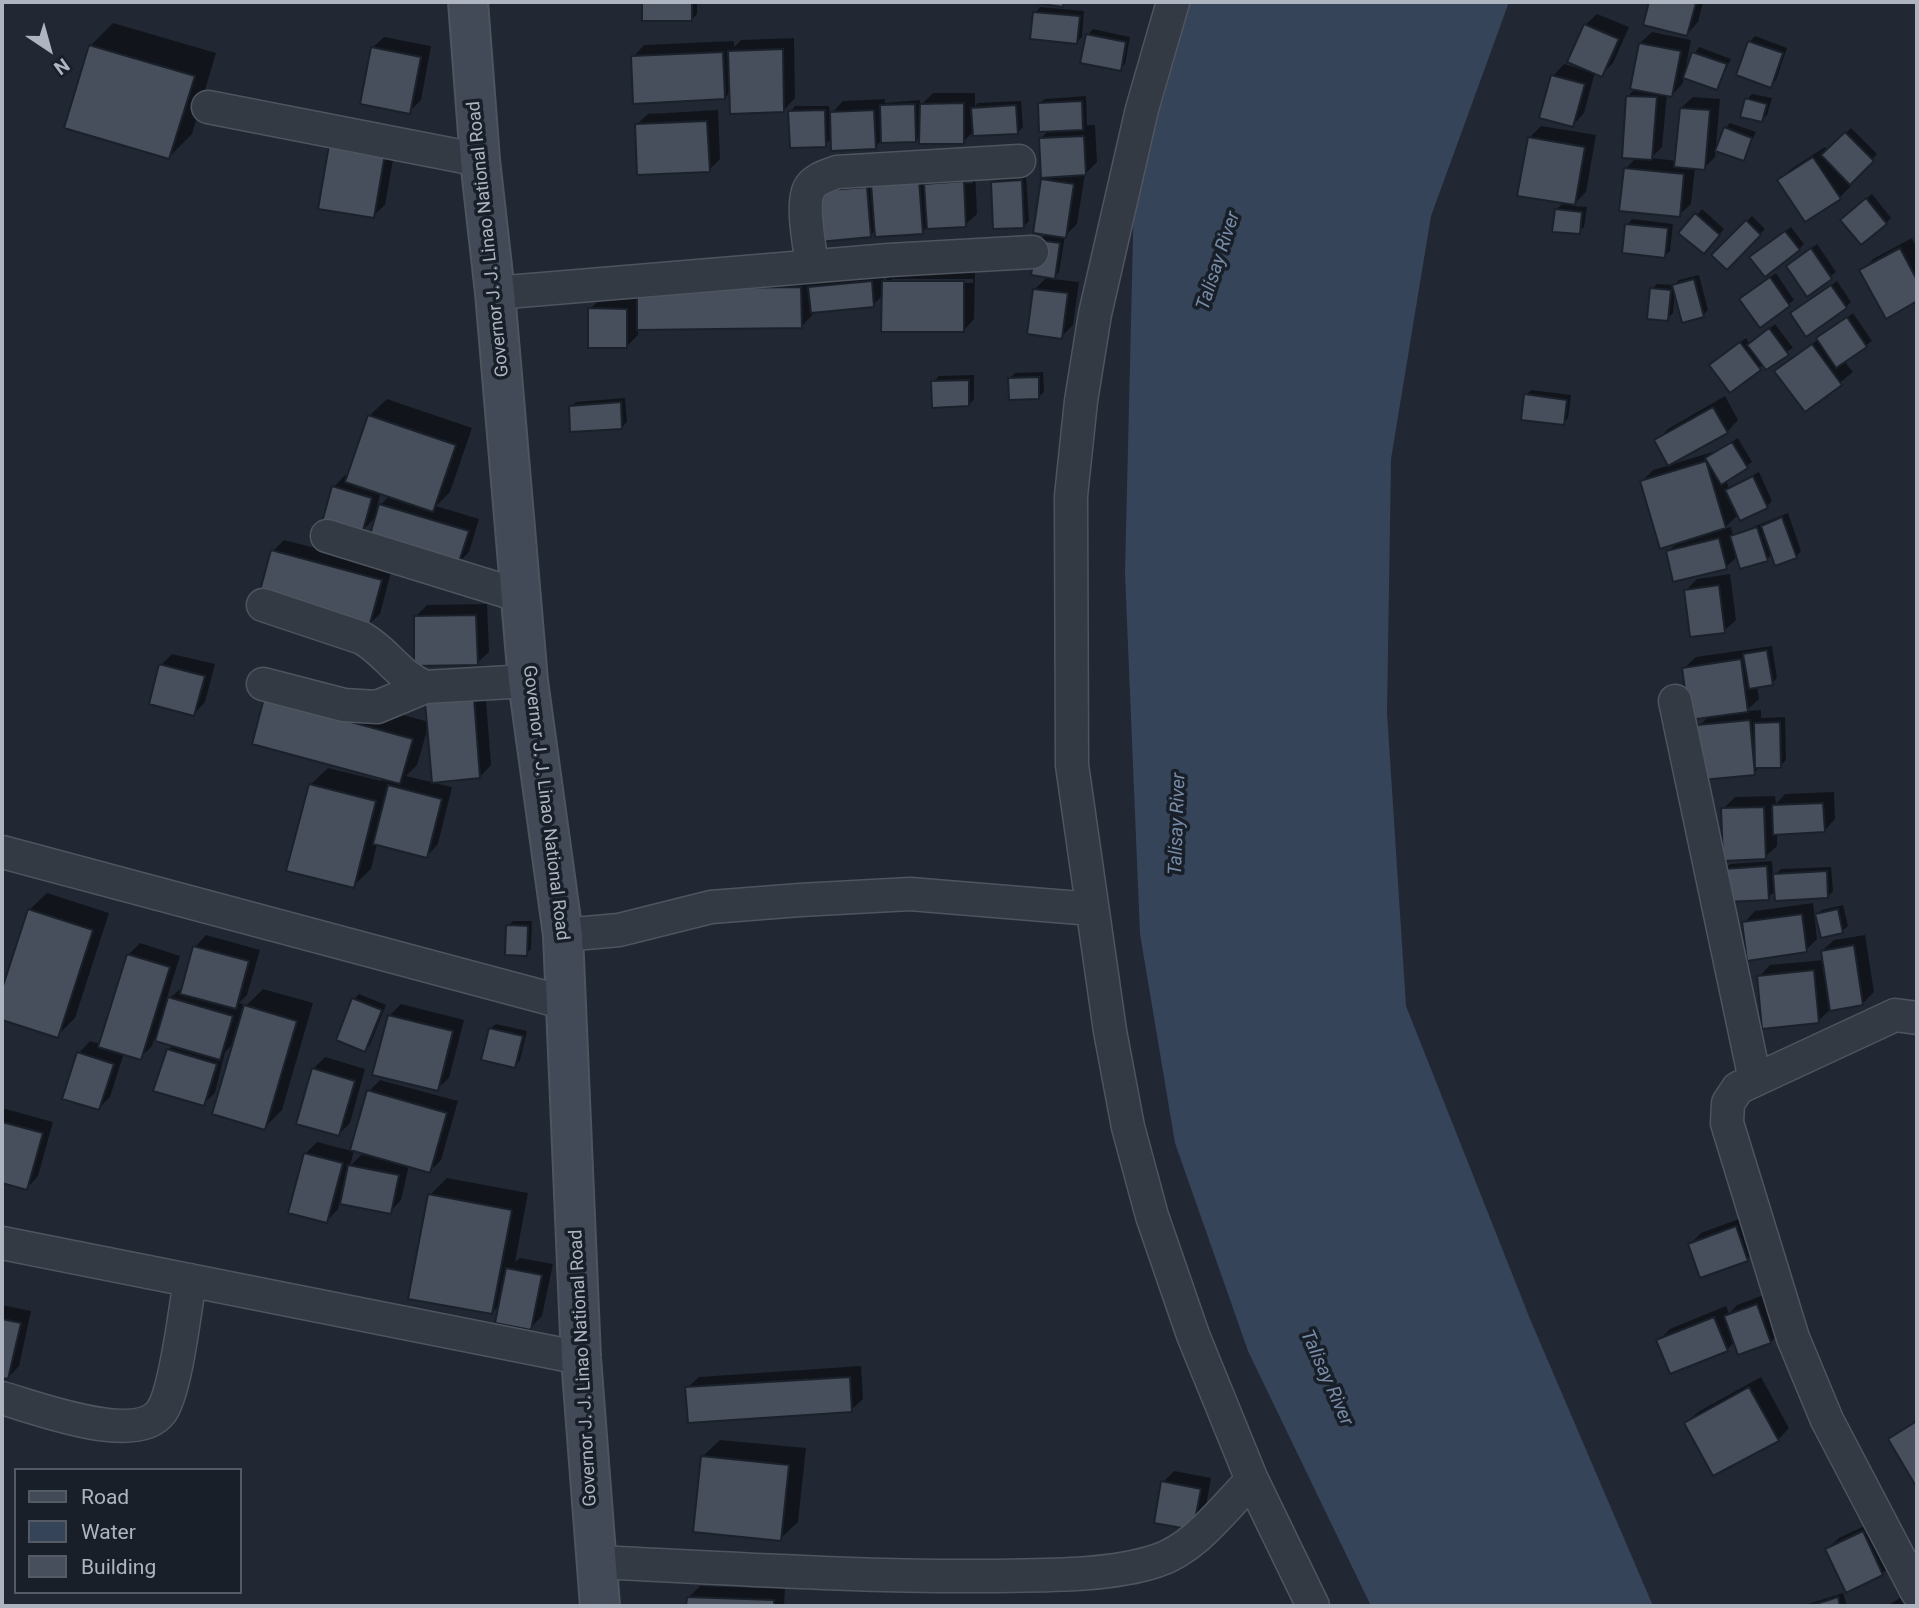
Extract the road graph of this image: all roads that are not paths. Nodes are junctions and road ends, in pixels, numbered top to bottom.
1 (468, 2) edge
2 (1173, 2) edge
3 (208, 107) dead end
4 (480, 160) junction
5 (1019, 162) dead end
6 (1032, 252) dead end
7 (812, 267) junction
8 (495, 293) junction
9 (327, 536) dead end
10 (521, 596) junction
11 (263, 605) dead end
12 (528, 681) junction
13 (263, 684) dead end
14 (425, 687) junction
15 (1675, 701) dead end
16 (2, 852) edge
17 (1092, 909) junction
18 (563, 935) junction
19 (566, 1003) junction
20 (1917, 1018) edge
21 (1755, 1080) junction
22 (2, 1243) edge
23 (190, 1280) junction
24 (581, 1358) junction
25 (2, 1398) edge
26 (1252, 1480) junction
27 (596, 1562) junction
28 (1917, 1591) edge
29 (600, 1606) edge
30 (1313, 1606) edge

1 - 4 main road, Governor J. J. Linao National Road
2 - 17 street
3 - 4 street
4 - 8 main road, Governor J. J. Linao National Road
5 - 7 street
6 - 7 street
7 - 8 street
8 - 10 main road, Governor J. J. Linao National Road
9 - 10 street
10 - 12 main road, Governor J. J. Linao National Road
11 - 14 street
12 - 14 street
12 - 18 main road, Governor J. J. Linao National Road
13 - 14 street
15 - 21 street
16 - 19 street
17 - 18 street
17 - 26 street
18 - 19 main road, Governor J. J. Linao National Road
19 - 24 main road, Governor J. J. Linao National Road
20 - 21 street
21 - 28 street
22 - 23 street
23 - 24 street
23 - 25 street
24 - 27 main road, Governor J. J. Linao National Road
26 - 27 street
26 - 30 street
27 - 29 main road, Governor J. J. Linao National Road

